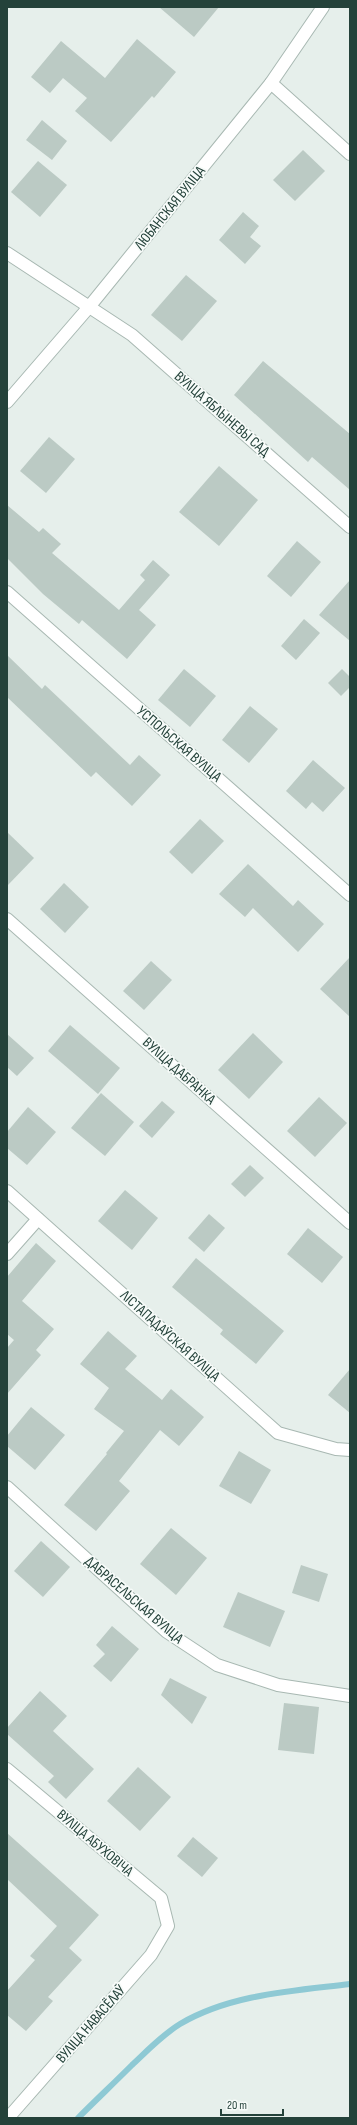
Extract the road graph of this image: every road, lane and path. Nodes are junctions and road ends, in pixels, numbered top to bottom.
1 (323, 7) edge
2 (271, 83) junction
3 (350, 154) edge
4 (7, 253) edge
5 (89, 307) junction
6 (7, 402) edge
7 (350, 527) edge
8 (7, 592) edge
9 (350, 895) edge
10 (7, 919) edge
11 (7, 1191) edge
12 (38, 1219) junction
13 (350, 1223) edge
14 (7, 1254) edge
15 (350, 1450) edge
16 (7, 1487) edge
17 (350, 1696) edge
18 (7, 1769) edge
19 (168, 1926) joint
20 (8, 2118) edge

1 - 2 street, ЛЮБАНСКАЯ ВУЛІЦА
2 - 3 street
2 - 5 street, ЛЮБАНСКАЯ ВУЛІЦА
4 - 5 street, ВУЛІЦА ЯБЛЫНЕВЫ САД
5 - 6 street, ЛЮБАНСКАЯ ВУЛІЦА
5 - 7 street, ВУЛІЦА ЯБЛЫНЕВЫ САД
8 - 9 street, УСПОЛЬСКАЯ ВУЛІЦА
10 - 13 street, ВУЛІЦА ДАБРАНКА
11 - 12 street, ЛІСТАПАДАЎСКАЯ ВУЛІЦА
12 - 14 street
12 - 15 street, ЛІСТАПАДАЎСКАЯ ВУЛІЦА
16 - 17 street, ДАБРАСЕЛЬСКАЯ ВУЛІЦА
18 - 19 street, ВУЛІЦА АБУХОВІЧА
19 - 20 street, ВУЛІЦА НАВАСЁЛАЎ

